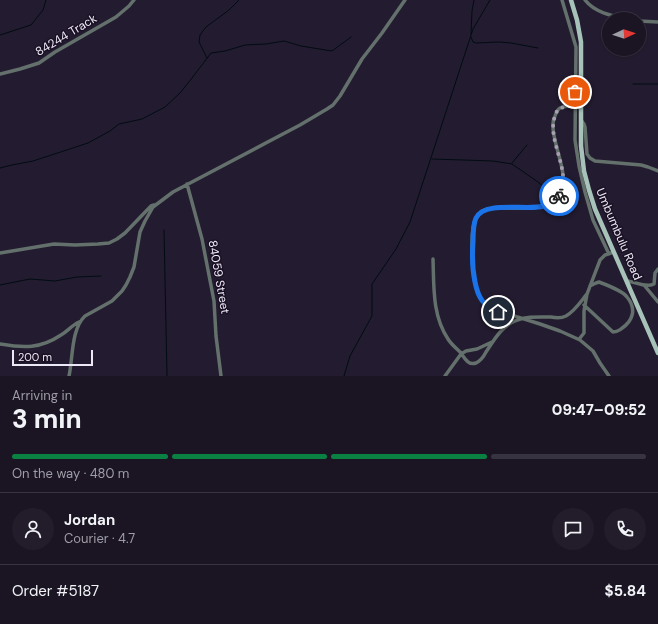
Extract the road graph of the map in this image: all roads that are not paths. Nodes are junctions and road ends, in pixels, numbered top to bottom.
1 (134, 0) edge
2 (405, 0) edge
3 (562, 0) edge
4 (571, 0) edge
5 (586, 0) edge
6 (602, 12) edge
7 (646, 21) edge
8 (658, 22) edge
9 (578, 47) junction
10 (0, 74) edge
11 (575, 104) junction
12 (581, 120) junction
13 (658, 171) edge
14 (187, 184) junction
15 (159, 202) junction
16 (0, 253) edge
17 (612, 253) junction
18 (433, 259) dead end
19 (658, 269) edge
20 (627, 281) junction
21 (644, 285) junction
22 (590, 286) junction
23 (587, 294) junction
24 (658, 302) edge
25 (584, 305) junction
26 (521, 319) junction
27 (80, 321) junction
28 (580, 340) junction
29 (494, 342) junction
30 (0, 344) edge
31 (658, 352) edge
32 (461, 354) junction
33 (69, 376) edge
34 (221, 376) edge
35 (445, 376) edge
36 (609, 376) edge

1 - 10 street, 84244 Track
2 - 14 street
3 - 9 street
4 - 9 main road, Umbumbulu Road
5 - 6 street
7 - 8 street
9 - 11 street
9 - 12 main road, Umbumbulu Road
11 - 17 street
11 - 26 street
12 - 13 street
12 - 17 main road, Umbumbulu Road
14 - 15 street
14 - 34 street, 84059 Street
15 - 16 street
15 - 27 street
17 - 20 main road, Umbumbulu Road
17 - 22 street
18 - 32 street
19 - 21 street
20 - 21 street
20 - 31 main road, Umbumbulu Road
21 - 24 street
22 - 23 street
22 - 25 street
23 - 25 street
23 - 26 street
25 - 28 street
26 - 28 street
26 - 29 street
27 - 30 street
27 - 33 street
28 - 36 street
29 - 32 street
29 - 32 street
32 - 35 street

